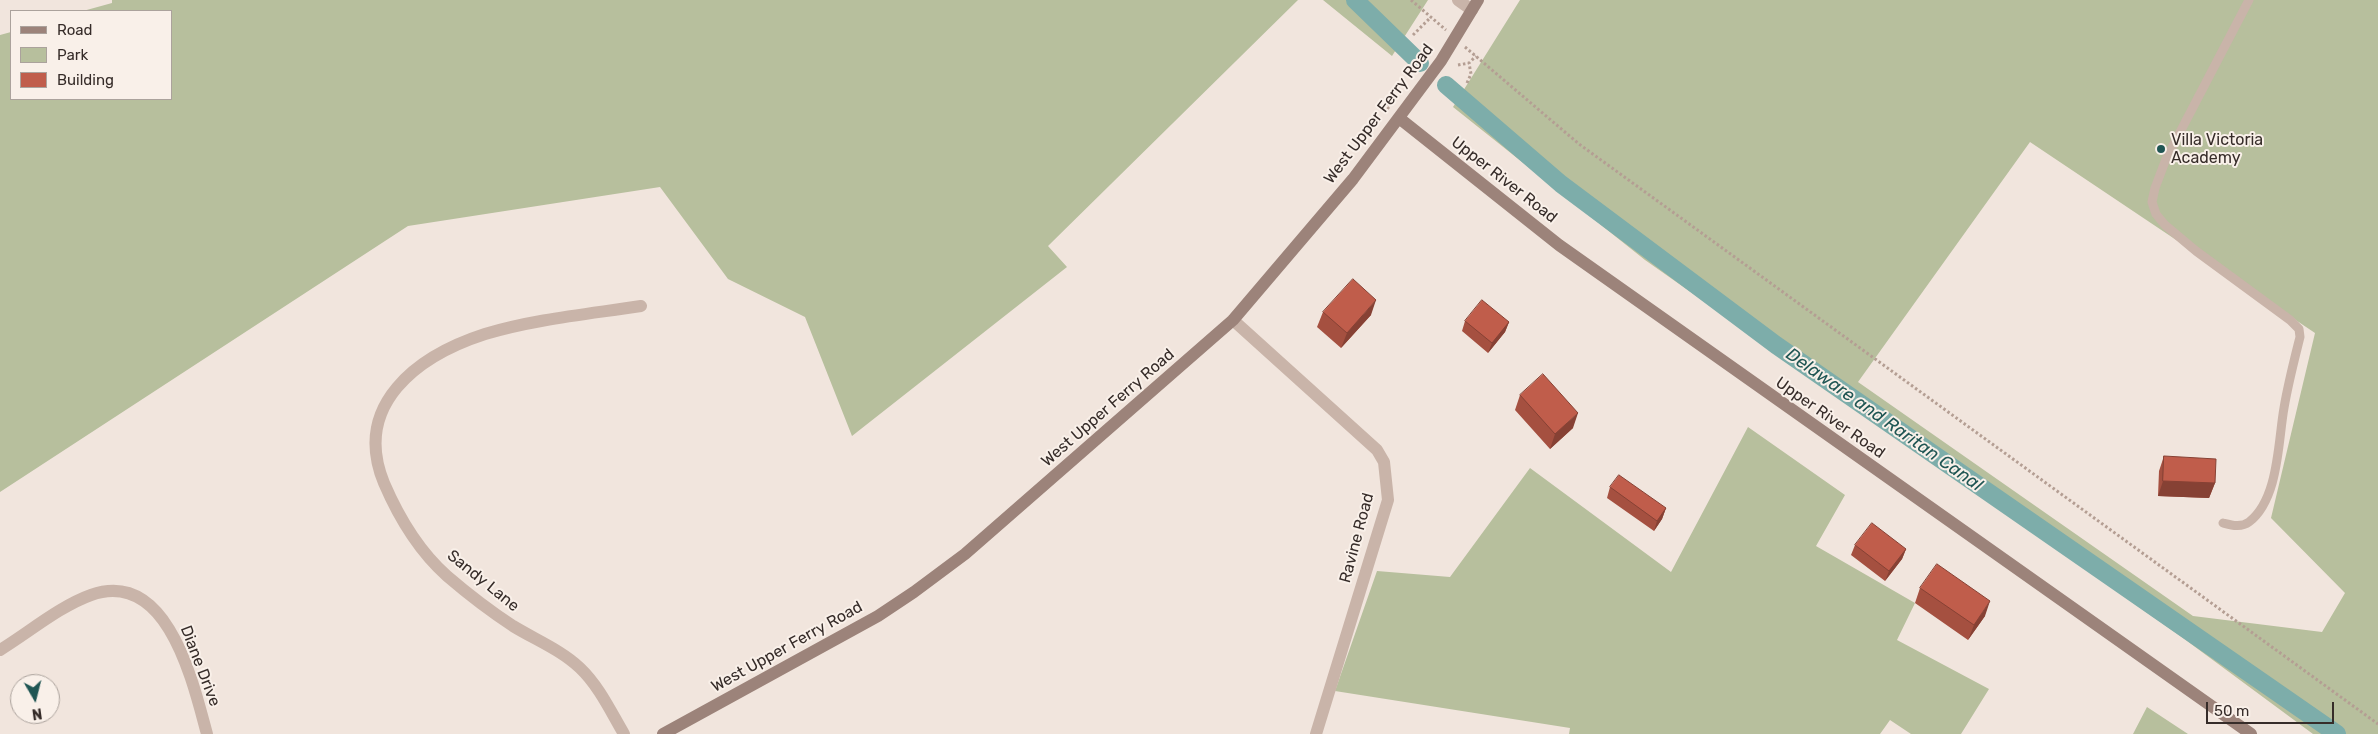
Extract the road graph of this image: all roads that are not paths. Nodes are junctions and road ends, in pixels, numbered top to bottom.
1 (1458, 0) edge
2 (2248, 0) edge
3 (1475, 5) edge
4 (1399, 118) junction
5 (641, 306) dead end
6 (1233, 320) junction
7 (2223, 523) dead end
8 (0, 650) edge
9 (207, 734) edge
10 (624, 734) edge
11 (663, 734) edge
12 (1316, 734) edge
13 (2251, 734) edge

1 - 3 street
2 - 7 lane
3 - 4 main road, West Upper Ferry Road
4 - 6 main road, West Upper Ferry Road
4 - 13 main road, Upper River Road
5 - 10 street, Sandy Lane
6 - 11 main road, West Upper Ferry Road
6 - 12 street, Ravine Road
8 - 9 street, Diane Drive

